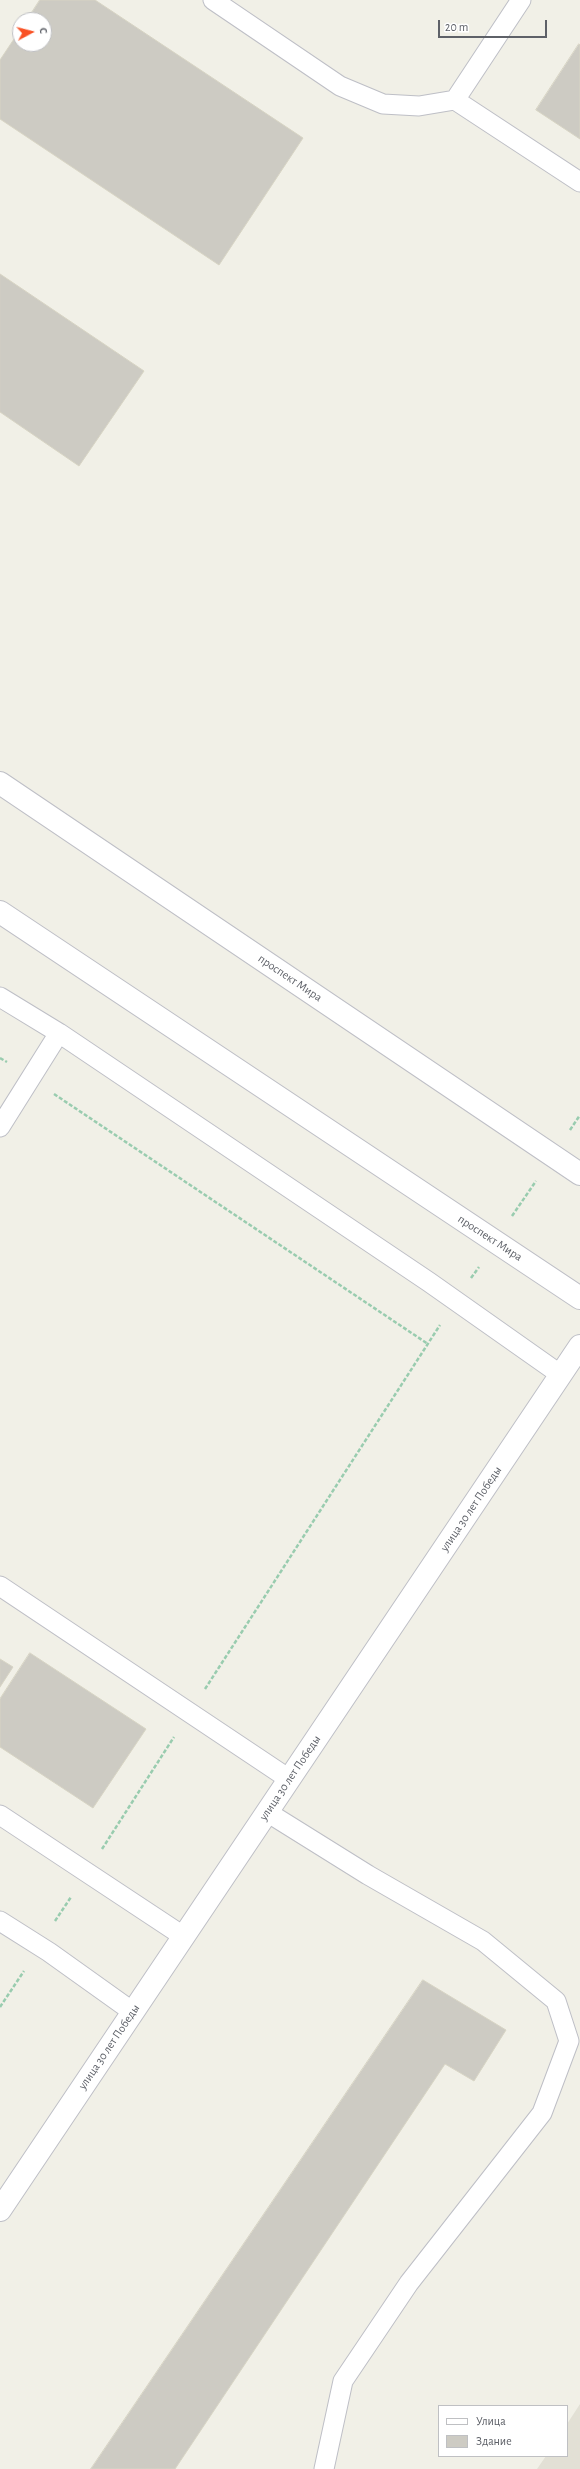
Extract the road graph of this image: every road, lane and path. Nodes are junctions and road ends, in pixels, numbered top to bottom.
1 (213, 0) edge
2 (521, 0) edge
3 (455, 100) junction
4 (580, 182) edge
5 (0, 783) edge
6 (0, 912) edge
7 (0, 997) edge
8 (59, 1033) junction
9 (0, 1058) edge
10 (30, 1078) junction
11 (580, 1115) edge
12 (0, 1127) edge
13 (553, 1155) junction
14 (580, 1174) edge
15 (496, 1241) junction
16 (580, 1298) edge
17 (456, 1301) junction
18 (428, 1344) junction
19 (580, 1346) edge
20 (561, 1374) junction
21 (0, 1586) edge
22 (189, 1713) junction
23 (289, 1779) junction
24 (267, 1812) junction
25 (0, 1815) edge
26 (86, 1873) junction
27 (0, 1921) edge
28 (183, 1936) junction
29 (39, 1946) junction
30 (0, 2007) edge
31 (133, 2012) junction
32 (575, 2041) edge
33 (0, 2210) edge
34 (324, 2469) edge

1 - 3 lane
2 - 3 lane
3 - 4 lane
5 - 13 street, проспект Мира
6 - 15 street, проспект Мира
7 - 8 lane
8 - 10 lane
8 - 17 lane
9 - 10 path
10 - 12 lane
10 - 18 path
11 - 13 path
13 - 14 street, проспект Мира
13 - 15 path
15 - 16 street, проспект Мира
15 - 17 path
17 - 18 path
17 - 20 lane
18 - 22 path
19 - 20 street, улица 30 лет Победы
20 - 23 street, улица 30 лет Победы
21 - 22 lane
22 - 23 lane
22 - 26 path
23 - 24 street, улица 30 лет Победы
24 - 28 street, улица 30 лет Победы
24 - 32 lane
25 - 26 lane
26 - 28 lane
26 - 29 path
27 - 29 lane
28 - 31 street, улица 30 лет Победы
29 - 30 path
29 - 31 lane
31 - 33 street, улица 30 лет Победы
32 - 34 lane

